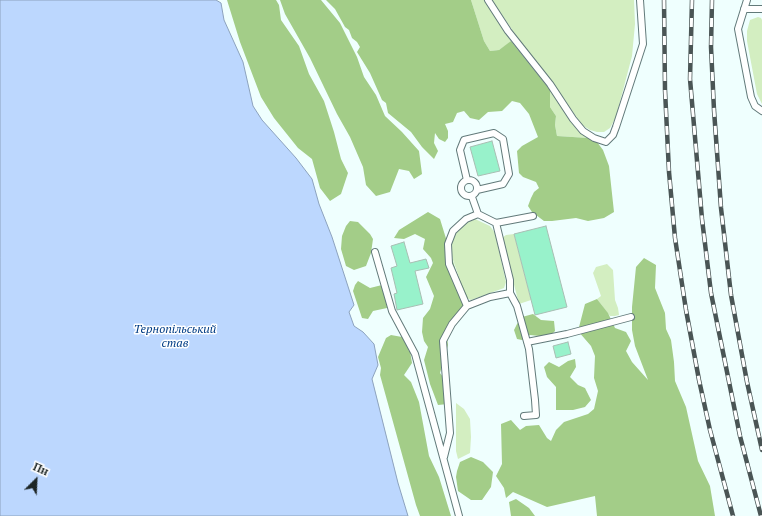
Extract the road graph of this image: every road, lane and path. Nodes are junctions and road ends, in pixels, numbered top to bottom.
1 (488, 0) edge
2 (640, 0) edge
3 (747, 0) edge
4 (744, 9) junction
5 (762, 9) edge
6 (762, 111) edge
7 (467, 180) junction
8 (477, 190) junction
9 (472, 197) junction
10 (478, 214) junction
11 (533, 216) dead end
12 (496, 223) junction
13 (375, 252) dead end
14 (510, 293) junction
15 (467, 306) junction
16 (631, 317) dead end
17 (527, 342) junction
18 (524, 416) dead end
19 (444, 457) junction
20 (460, 516) edge

1 - 2 lane
3 - 4 lane
4 - 5 lane
4 - 6 lane
7 - 8 lane
7 - 8 lane
7 - 9 lane
8 - 9 lane
9 - 10 lane
10 - 12 lane
10 - 15 lane
11 - 12 lane
12 - 14 lane
13 - 19 lane
14 - 15 lane
14 - 17 lane
15 - 19 lane
16 - 17 lane
17 - 18 lane
19 - 20 lane

